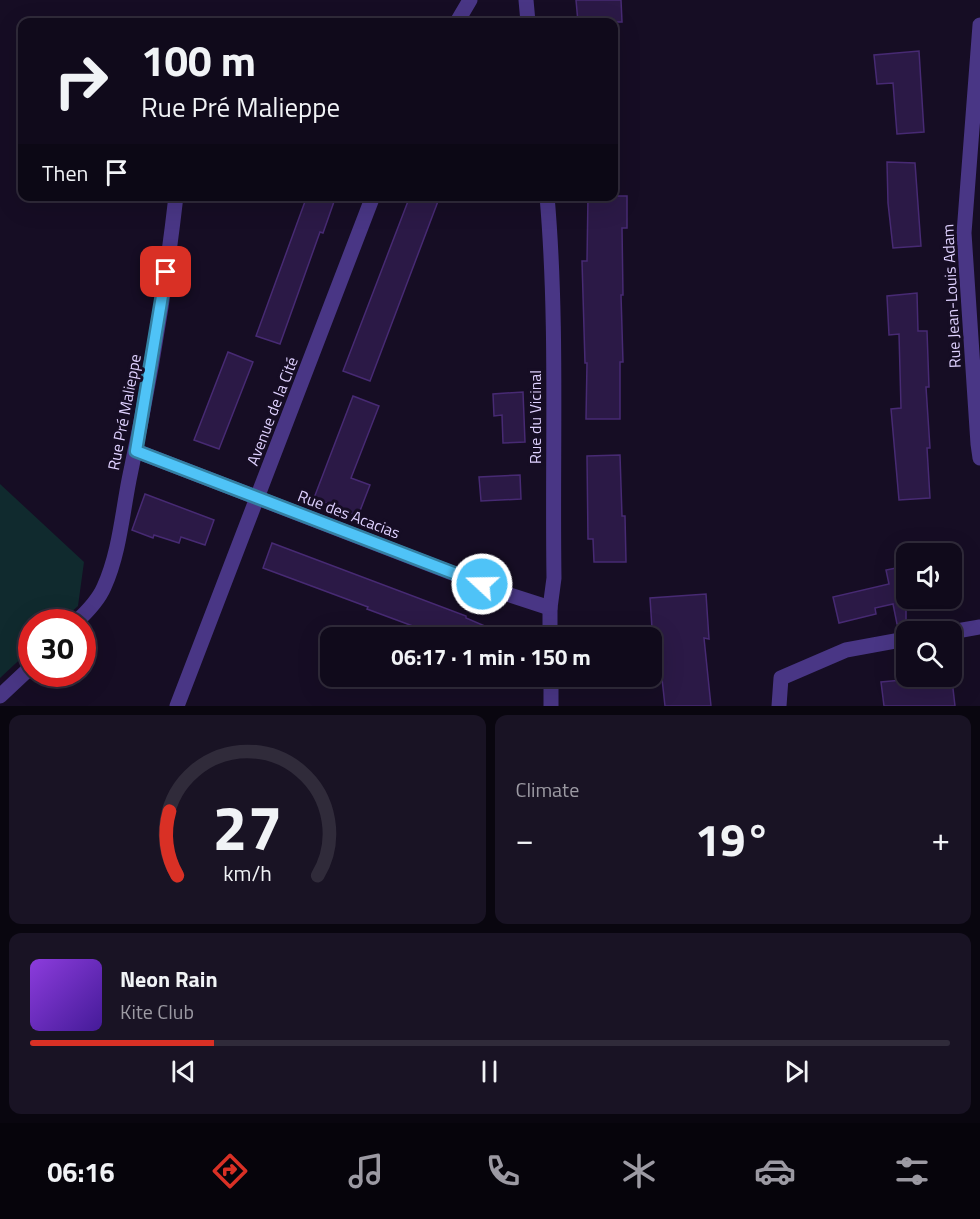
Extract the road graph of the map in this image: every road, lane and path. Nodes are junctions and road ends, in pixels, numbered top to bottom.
1 (470, 0) edge
2 (526, 0) edge
3 (460, 18) edge
4 (528, 18) edge
5 (980, 25) edge
6 (175, 201) edge
7 (371, 201) edge
8 (547, 201) edge
9 (136, 451) junction
10 (980, 458) edge
11 (257, 499) junction
12 (550, 608) junction
13 (89, 609) edge
14 (550, 627) edge
15 (980, 627) edge
16 (962, 630) edge
17 (896, 641) edge
18 (18, 679) edge
19 (551, 687) edge
20 (0, 696) edge
21 (177, 706) edge
22 (551, 706) edge
23 (779, 706) edge

1 - 3 street
2 - 4 street
5 - 10 street, Rue Jean-Louis Adam
6 - 9 street, Rue Pré Malieppe
7 - 11 street, Avenue de la Cité
8 - 12 street, Rue du Vicinal
9 - 11 street, Rue des Acacias
9 - 13 street, Rue Pré Malieppe
11 - 12 street, Rue des Acacias
11 - 21 street, Avenue de la Cité
12 - 14 street, Rue du Vicinal
15 - 16 street
17 - 23 street
18 - 20 street
19 - 22 street

